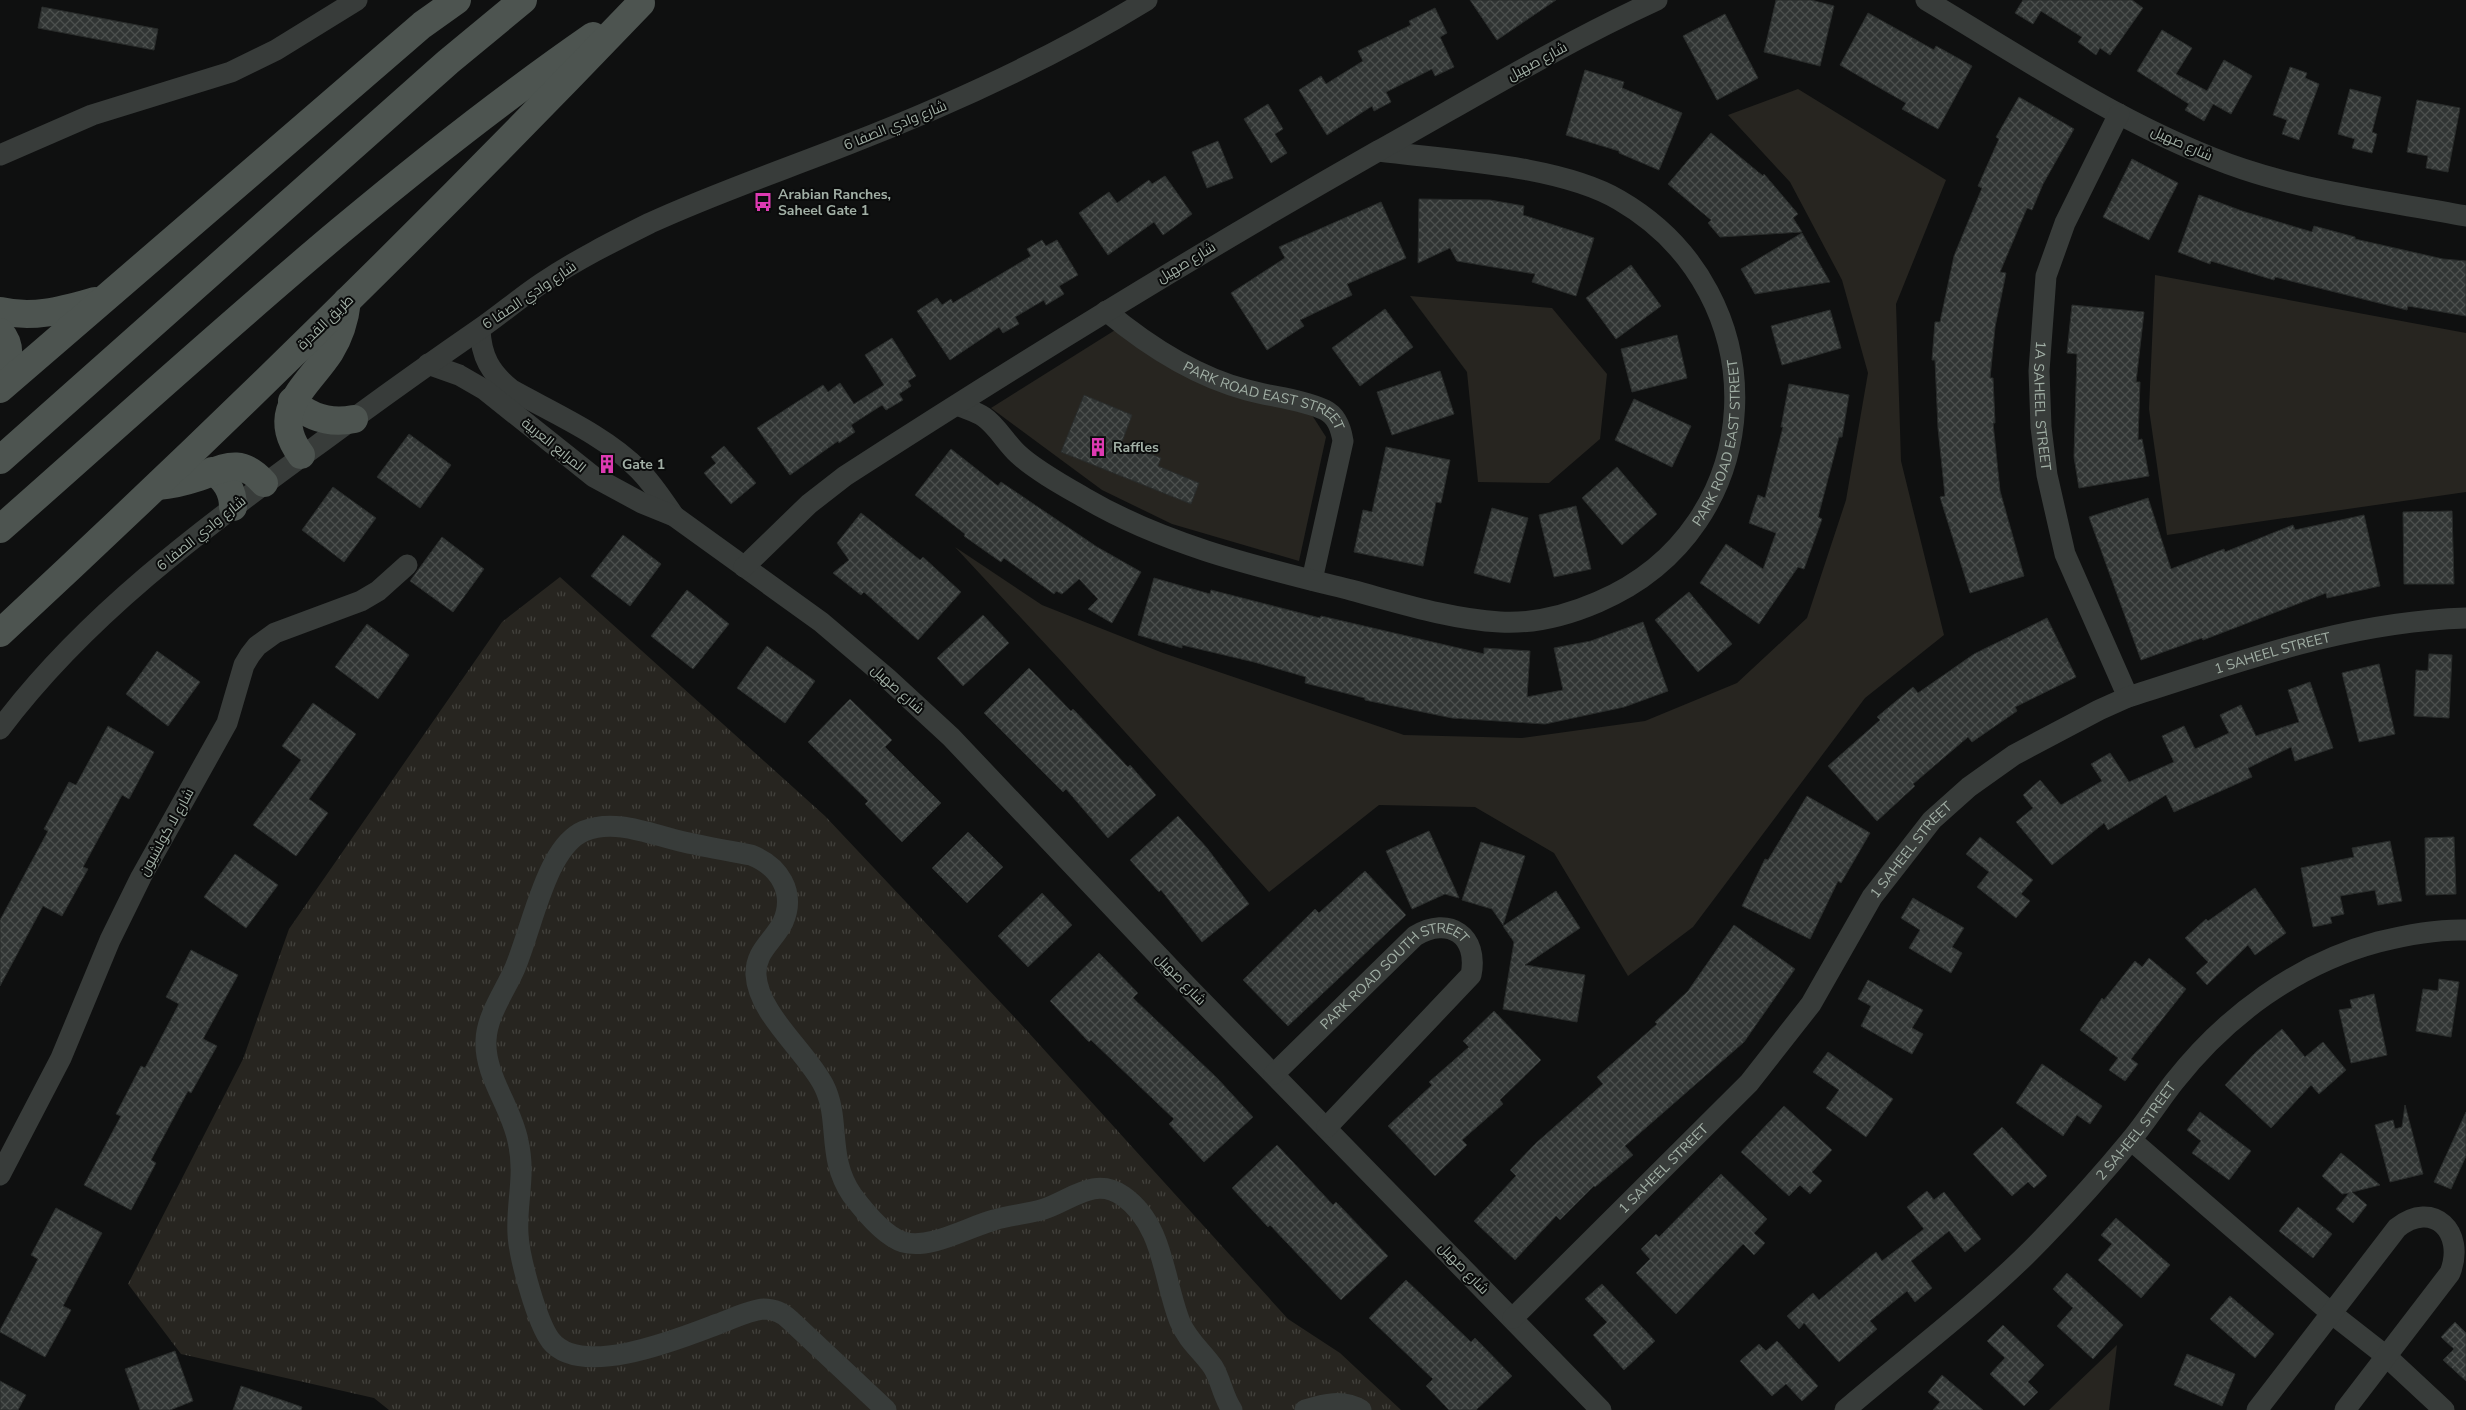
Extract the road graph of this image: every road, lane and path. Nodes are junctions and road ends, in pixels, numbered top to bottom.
1 (357, 0) edge
2 (457, 0) edge
3 (523, 0) edge
4 (1147, 0) edge
5 (1658, 0) edge
6 (1926, 0) edge
7 (644, 2) edge
8 (2119, 114) junction
9 (1379, 151) junction
10 (0, 155) edge
11 (2466, 216) edge
12 (104, 298) junction
13 (347, 301) junction
14 (0, 311) edge
15 (1106, 311) junction
16 (480, 329) junction
17 (0, 332) edge
18 (428, 364) junction
19 (0, 377) edge
20 (0, 389) edge
21 (292, 402) junction
22 (957, 405) junction
23 (354, 419) junction
24 (586, 432) junction
25 (302, 455) junction
26 (568, 458) junction
27 (0, 460) edge
28 (212, 471) junction
29 (264, 483) junction
30 (158, 486) junction
31 (648, 495) junction
32 (233, 507) junction
33 (674, 516) joint
34 (0, 529) edge
35 (407, 565) dead end
36 (744, 568) junction
37 (1312, 580) junction
38 (2466, 618) edge
39 (0, 633) edge
40 (2128, 697) junction
41 (0, 729) edge
42 (2466, 930) edge
43 (1274, 1074) junction
44 (1327, 1126) junction
45 (2131, 1140) junction
46 (0, 1175) edge
47 (2331, 1313) junction
48 (1513, 1318) junction
49 (2386, 1356) junction
50 (886, 1410) edge
51 (1232, 1410) edge
52 (1305, 1410) edge
53 (1361, 1410) edge
54 (1601, 1410) edge
55 (1844, 1410) edge
56 (2257, 1410) edge
57 (2344, 1410) edge
58 (2444, 1410) edge

1 - 10 street
2 - 12 main road
3 - 27 main road
4 - 16 street, شارع وادي الصفا 6
5 - 9 street, شارع صهيل
6 - 8 street, شارع صهيل
7 - 13 main road, طريق القدرة
7 - 34 main road, طريق القدرة
8 - 11 street, شارع صهيل
8 - 40 street, 1A SAHEEL STREET
9 - 15 street, شارع صهيل
9 - 37 street, PARK ROAD EAST STREET
12 - 14 main road
12 - 20 main road
13 - 21 main road
13 - 30 main road, طريق القدرة
15 - 22 street, شارع صهيل
15 - 37 street, PARK ROAD EAST STREET
16 - 18 street, شارع وادي الصفا 6
16 - 24 street, المرابع العربية
17 - 19 main road
18 - 23 street, شارع وادي الصفا 6
18 - 26 street, المرابع العربية
21 - 23 main road
21 - 25 main road
22 - 36 street, شارع صهيل
22 - 37 street, PARK ROAD EAST STREET
23 - 25 street, شارع وادي الصفا 6
24 - 26 street
24 - 31 street, المرابع العربية
25 - 29 street, شارع وادي الصفا 6
26 - 31 street, المرابع العربية
28 - 29 main road
28 - 30 main road
28 - 32 main road
29 - 32 street, شارع وادي الصفا 6
30 - 39 main road, طريق القدرة
31 - 33 street, المرابع العربية
32 - 41 street, شارع وادي الصفا 6
33 - 36 street, شارع صهيل
35 - 46 street, شارع لا كولشيون
36 - 43 street, شارع صهيل
38 - 40 street, 1 SAHEEL STREET
40 - 48 street, 1 SAHEEL STREET
42 - 45 street, 2 SAHEEL STREET
43 - 44 street, شارع صهيل
43 - 44 street, PARK ROAD SOUTH STREET
44 - 48 street, شارع صهيل
45 - 47 street
45 - 55 street, 2 SAHEEL STREET
47 - 49 street
47 - 49 street
47 - 56 street
48 - 54 street, شارع صهيل
49 - 57 street
49 - 58 street
50 - 51 street
52 - 53 street

